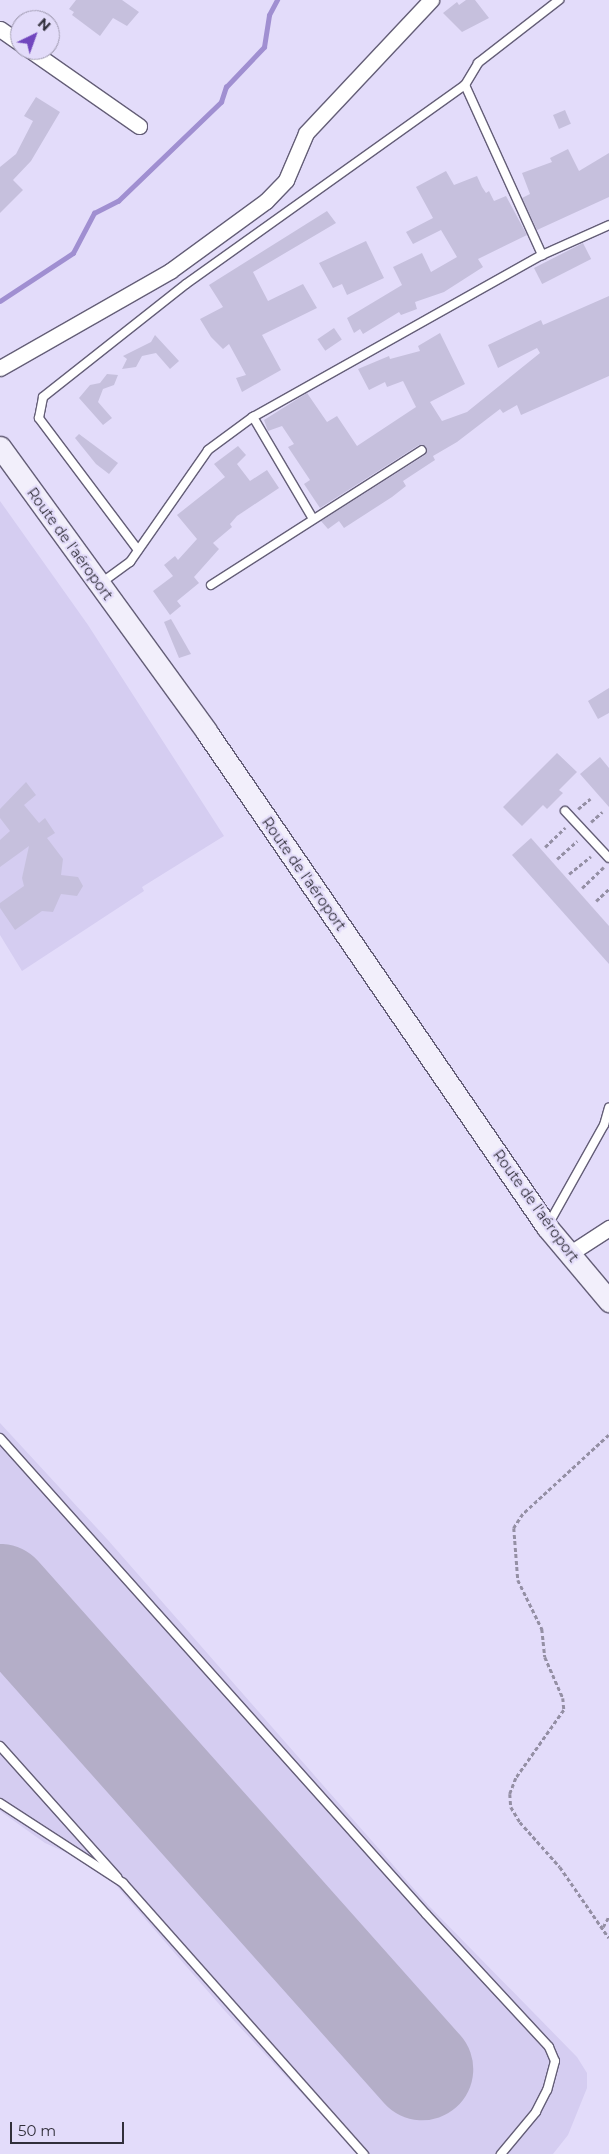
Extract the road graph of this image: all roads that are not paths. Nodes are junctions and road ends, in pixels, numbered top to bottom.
1 (432, 0) edge
2 (559, 0) edge
3 (44, 60) edge
4 (465, 85) junction
5 (139, 126) dead end
6 (609, 225) edge
7 (542, 254) junction
8 (0, 368) edge
9 (253, 418) junction
10 (0, 447) edge
11 (422, 450) dead end
12 (313, 519) junction
13 (138, 550) junction
14 (211, 584) dead end
15 (98, 585) junction
16 (569, 816) road end
17 (609, 858) edge
18 (609, 1108) edge
19 (547, 1227) junction
20 (609, 1228) edge
21 (569, 1254) junction
22 (609, 1301) edge
23 (0, 1438) edge
24 (0, 1746) edge
25 (0, 1803) edge
26 (123, 1883) junction
27 (364, 2154) edge
28 (500, 2154) edge

1 - 8 street
2 - 4 lane
3 - 5 street
4 - 7 lane
4 - 13 lane
6 - 7 lane
7 - 9 lane
9 - 12 lane
9 - 13 lane
10 - 15 street, Route de l'aéroport
11 - 12 lane
12 - 14 lane
13 - 15 lane
15 - 19 street, Route de l'aéroport
16 - 17 lane
18 - 19 lane
19 - 21 street, Route de l'aéroport
20 - 21 street
21 - 22 street, Route de l'aéroport
23 - 28 lane
24 - 26 lane
25 - 26 lane
26 - 27 lane

